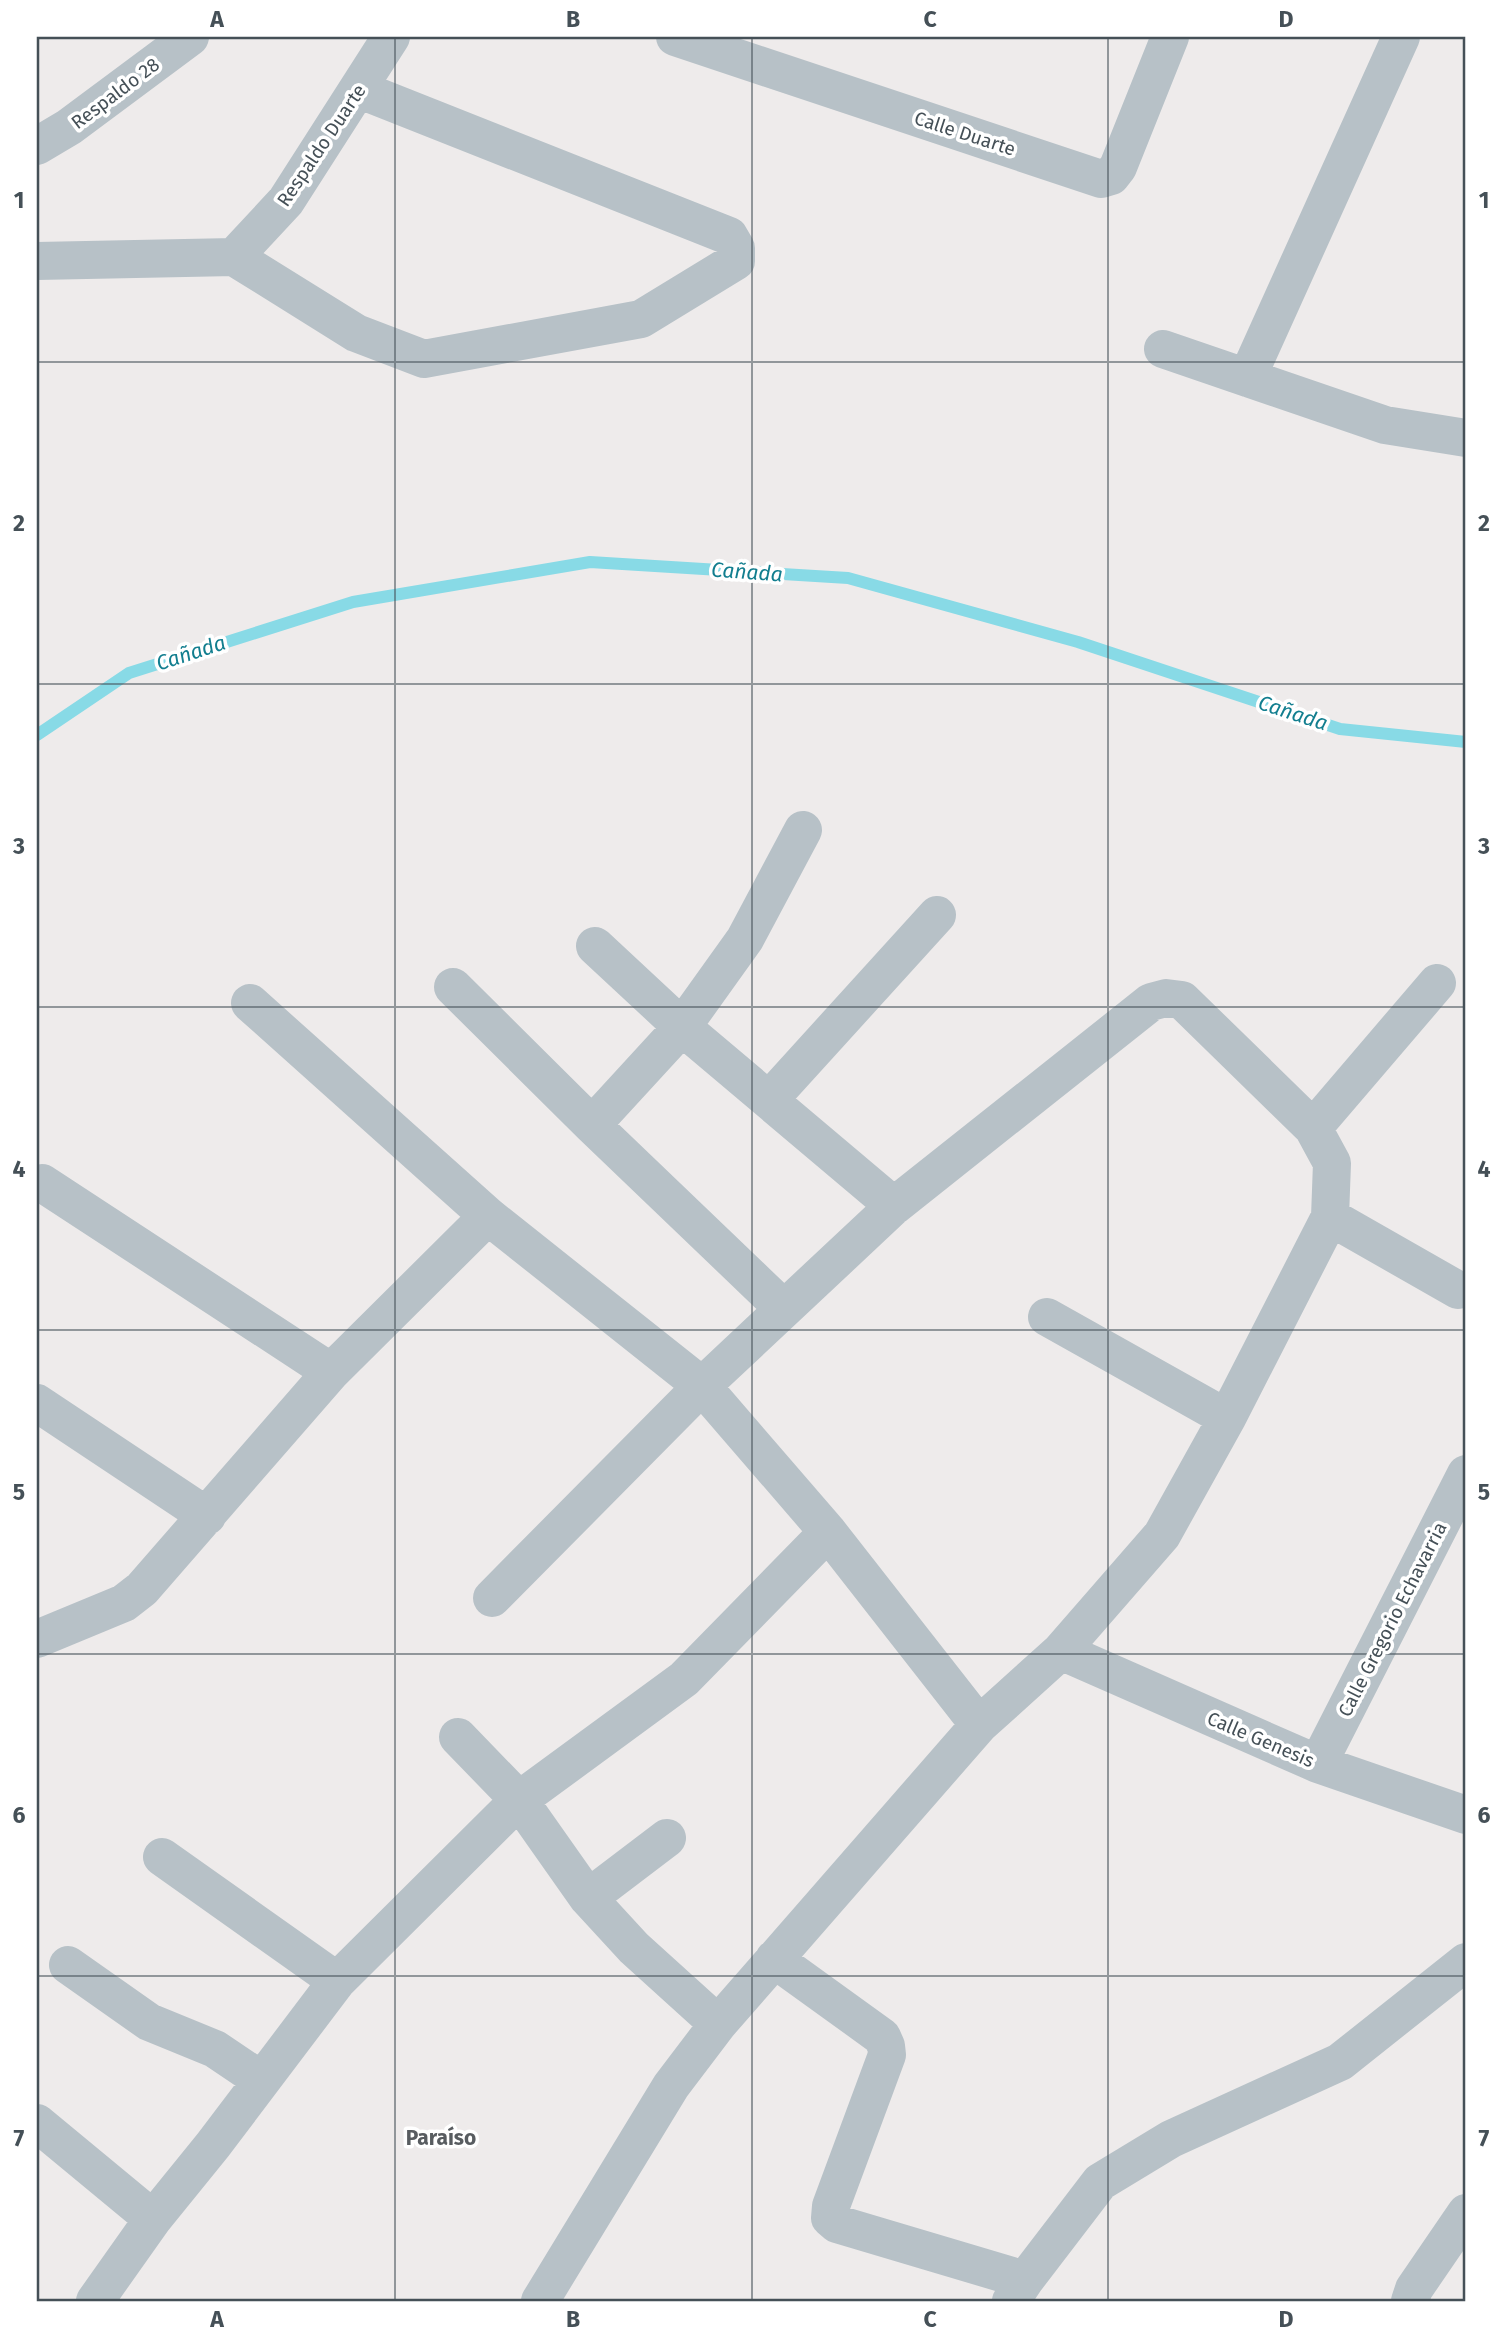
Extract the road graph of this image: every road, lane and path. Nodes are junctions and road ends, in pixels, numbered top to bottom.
1 (190, 37) edge
2 (391, 37) edge
3 (675, 37) edge
4 (1170, 37) edge
5 (1401, 37) edge
6 (358, 89) junction
7 (37, 146) edge
8 (234, 257) junction
9 (37, 261) edge
10 (1163, 349) dead end
11 (1247, 378) junction
12 (1466, 438) edge
13 (803, 830) dead end
14 (937, 915) dead end
15 (595, 946) dead end
16 (1437, 983) dead end
17 (453, 987) dead end
18 (250, 1003) dead end
19 (682, 1027) junction
20 (769, 1100) junction
21 (592, 1125) junction
22 (1313, 1128) junction
23 (42, 1183) dead end
24 (894, 1206) junction
25 (488, 1216) junction
26 (1330, 1217) junction
27 (1458, 1290) dead end
28 (784, 1309) junction
29 (1047, 1317) dead end
30 (331, 1372) junction
31 (702, 1386) junction
32 (37, 1403) edge
33 (1227, 1418) junction
34 (1466, 1474) edge
35 (207, 1516) junction
36 (828, 1532) junction
37 (492, 1598) dead end
38 (37, 1639) edge
39 (1061, 1651) junction
40 (979, 1725) junction
41 (458, 1737) dead end
42 (1318, 1764) junction
43 (519, 1800) junction
44 (1466, 1815) edge
45 (667, 1838) dead end
46 (162, 1857) dead end
47 (588, 1898) junction
48 (774, 1959) junction
49 (1466, 1962) edge
50 (68, 1965) dead end
51 (337, 1982) junction
52 (718, 2024) junction
53 (261, 2080) junction
54 (37, 2123) edge
55 (1466, 2213) edge
56 (153, 2219) junction
57 (1018, 2291) edge
58 (95, 2301) edge
59 (540, 2301) edge
60 (1410, 2301) edge

1 - 7 street, Respaldo 28
2 - 6 street, Respaldo Duarte
3 - 4 street, Calle Duarte
5 - 11 street
6 - 8 street, Respaldo Duarte
6 - 8 street
8 - 9 street
10 - 11 street
11 - 12 street
13 - 19 street
14 - 20 street
15 - 19 street
16 - 22 street
17 - 21 street
18 - 25 street
19 - 20 street
19 - 21 street
20 - 24 street
21 - 28 street
22 - 24 street
22 - 26 street
23 - 30 street
24 - 28 street
25 - 30 street
25 - 31 street
26 - 27 street
26 - 33 street
28 - 31 street
29 - 33 street
30 - 35 street
31 - 36 street
31 - 37 street
32 - 35 street
33 - 39 street
34 - 42 street, Calle Gregorio Echavarria
35 - 38 street
36 - 40 street
36 - 43 street
39 - 40 street
39 - 42 street, Calle Genesis
40 - 48 street
41 - 43 street
42 - 44 street, Calle Genesis
43 - 47 street
43 - 51 street
45 - 47 street
46 - 51 street
47 - 52 street
48 - 52 street
48 - 57 street
49 - 57 street
50 - 53 street
51 - 53 street
52 - 59 street
53 - 56 street
54 - 56 street
55 - 60 street
56 - 58 street

